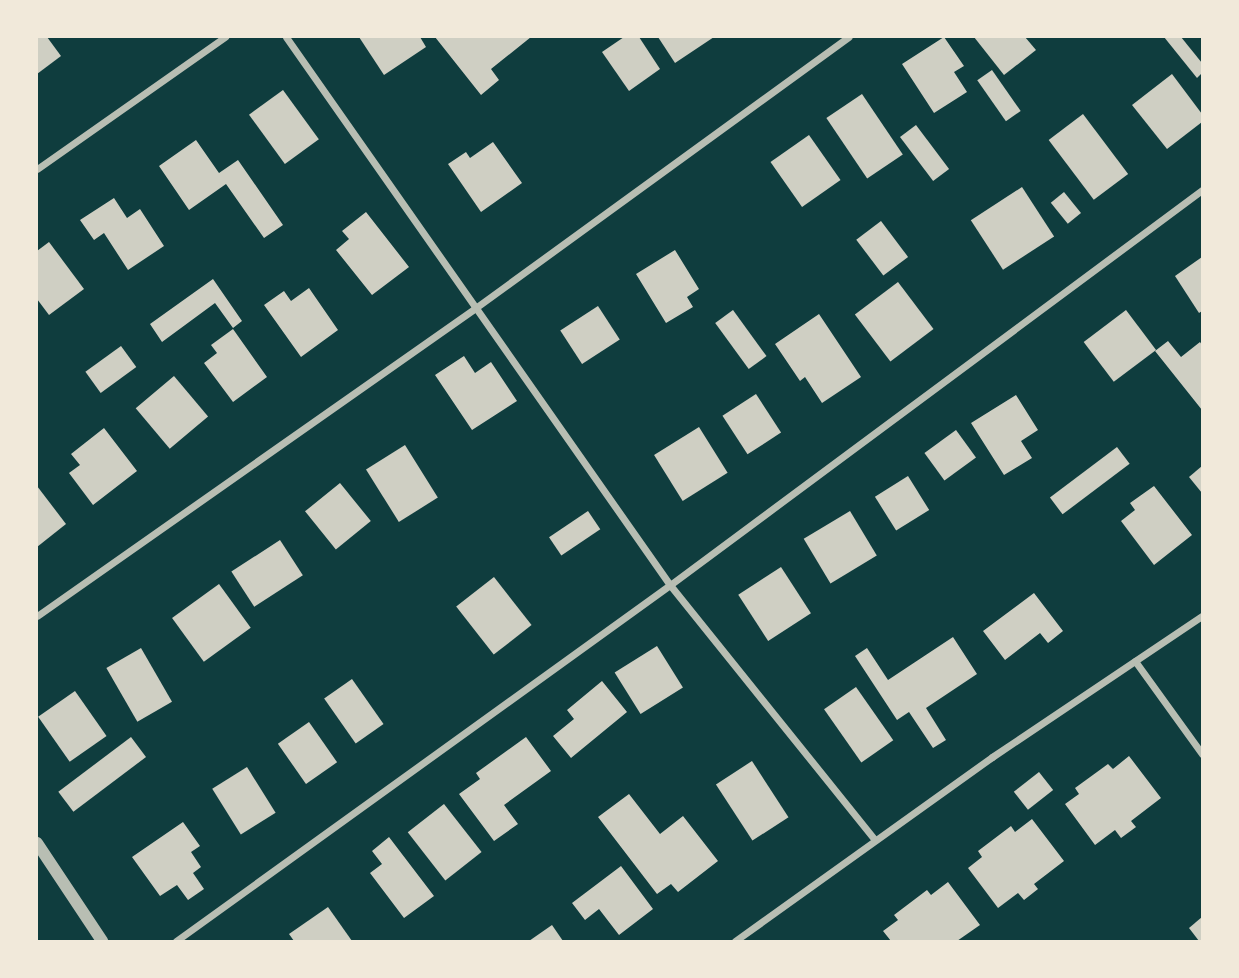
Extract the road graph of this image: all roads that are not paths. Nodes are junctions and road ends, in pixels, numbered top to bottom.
1 (225, 37) edge
2 (286, 37) edge
3 (849, 37) edge
4 (37, 169) edge
5 (1202, 190) edge
6 (474, 309) junction
7 (670, 585) junction
8 (37, 616) edge
9 (1202, 616) edge
10 (1135, 662) junction
11 (1202, 754) edge
12 (875, 840) junction
13 (37, 843) edge
14 (102, 941) edge
15 (176, 941) edge
16 (735, 941) edge

1 - 4 street
2 - 6 street
3 - 6 street
5 - 7 street
6 - 7 street
6 - 8 street
7 - 12 street
7 - 15 street
9 - 10 street
10 - 11 street
10 - 12 street
12 - 16 street
13 - 14 street

